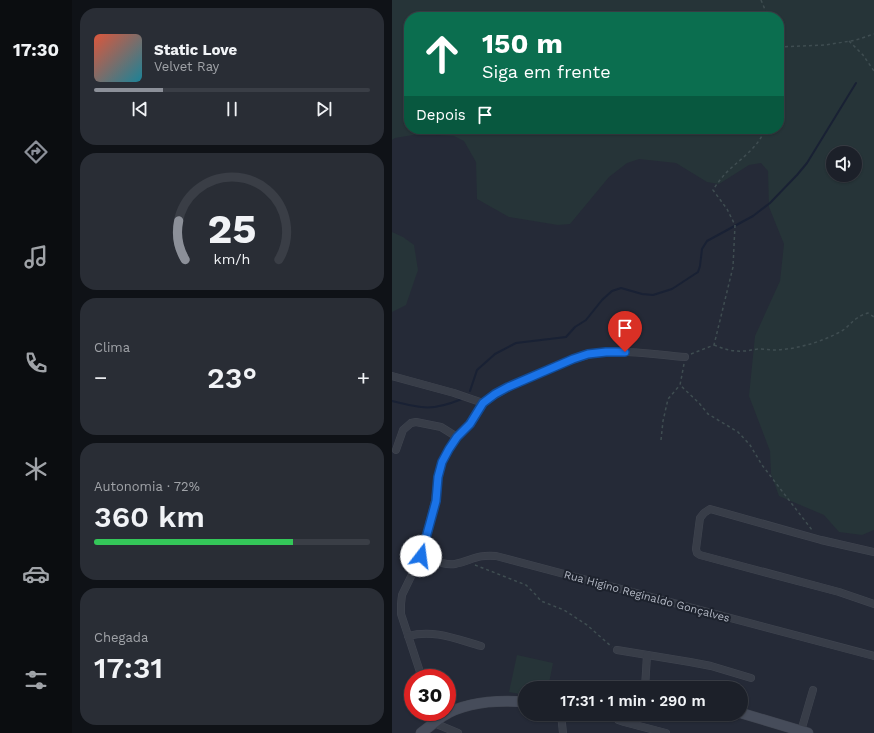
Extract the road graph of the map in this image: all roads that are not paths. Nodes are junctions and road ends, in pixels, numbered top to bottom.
1 (685, 357) road end
2 (392, 376) edge
3 (483, 403) junction
4 (457, 437) junction
5 (396, 450) dead end
6 (874, 552) edge
7 (421, 556) junction
8 (874, 604) edge
9 (408, 636) junction
10 (481, 646) dead end
11 (617, 650) road end
12 (647, 655) junction
13 (874, 656) edge
14 (419, 669) edge
15 (751, 678) dead end
16 (645, 681) edge
17 (813, 690) dead end
18 (518, 702) edge
19 (456, 709) edge
20 (748, 715) edge
21 (562, 721) edge
22 (621, 721) edge
23 (434, 723) joint
24 (805, 732) edge
25 (421, 733) edge
26 (458, 733) edge
27 (563, 733) edge
28 (666, 733) edge

1 - 3 street
2 - 3 street
3 - 4 street
4 - 5 street
4 - 7 street
6 - 8 street
7 - 9 street
7 - 13 street, Rua Higino Reginaldo Gonçalves
9 - 10 street
9 - 14 street
11 - 12 street
12 - 15 street
12 - 16 street
17 - 24 street
18 - 19 street
20 - 24 street
21 - 27 street
22 - 28 street
23 - 25 street
23 - 26 street

